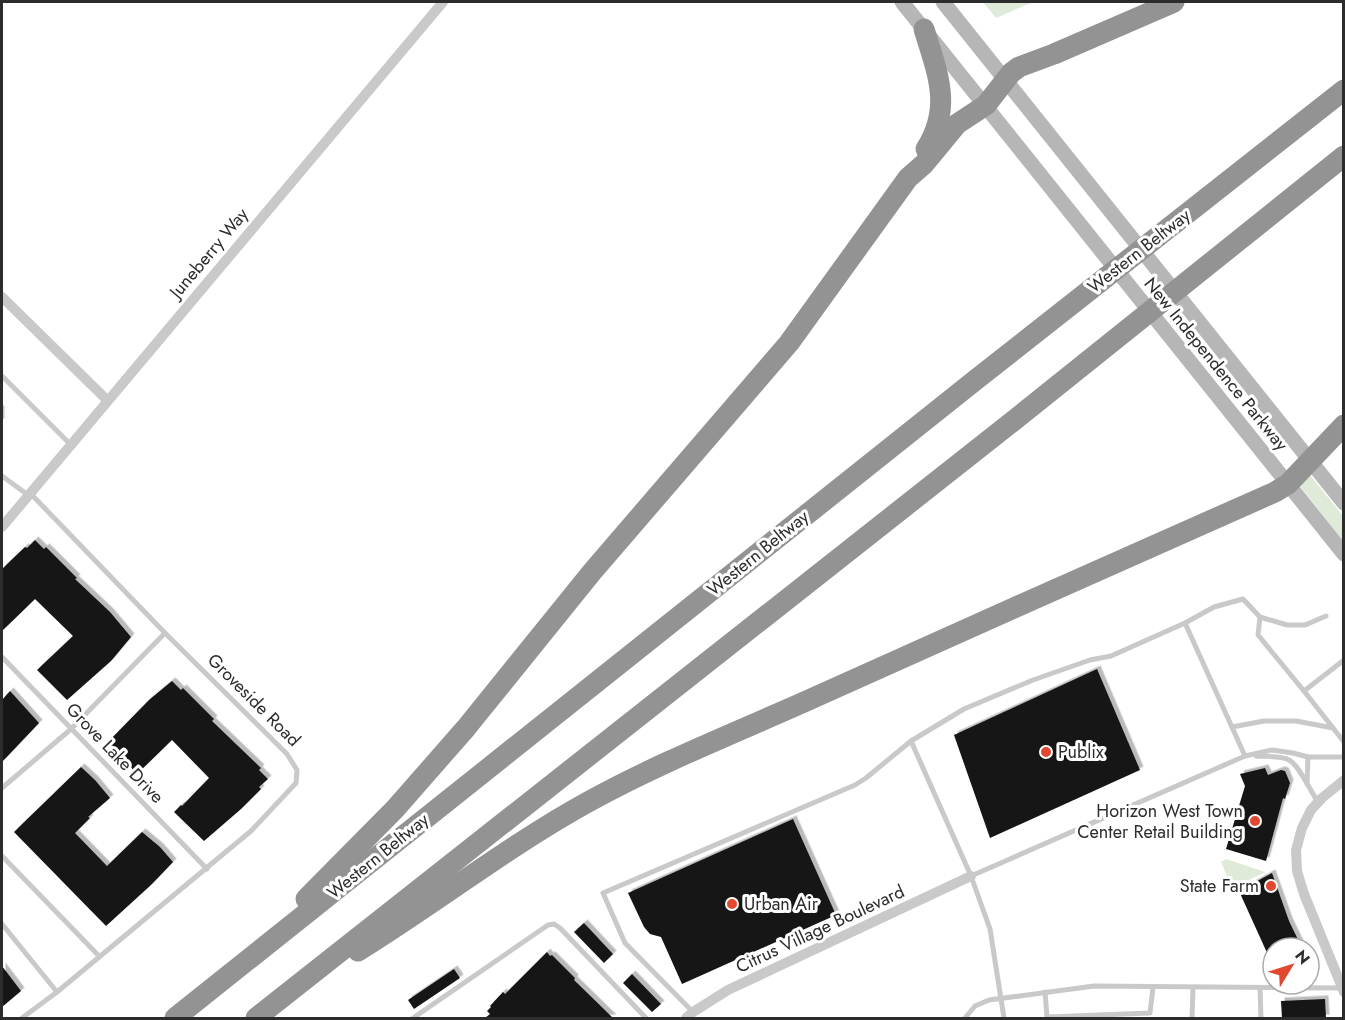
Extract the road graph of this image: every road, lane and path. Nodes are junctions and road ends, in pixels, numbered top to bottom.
1 (443, 2) edge
2 (902, 2) edge
3 (944, 2) edge
4 (1174, 2) edge
5 (924, 29) junction
6 (1006, 81) junction
7 (1344, 90) edge
8 (986, 105) junction
9 (1344, 156) edge
10 (908, 178) junction
11 (2, 297) edge
12 (2, 376) edge
13 (107, 400) junction
14 (2, 407) edge
15 (2, 417) edge
16 (1344, 424) edge
17 (70, 444) junction
18 (1310, 461) junction
19 (2, 476) edge
20 (1288, 484) junction
21 (29, 494) junction
22 (1344, 503) edge
23 (2, 527) edge
24 (1344, 554) edge
25 (1326, 616) dead end
26 (1260, 617) junction
27 (1185, 623) junction
28 (165, 633) junction
29 (2, 657) edge
30 (1344, 660) edge
31 (1304, 691) junction
32 (1232, 727) junction
33 (1332, 728) junction
34 (71, 729) junction
35 (910, 741) junction
36 (1344, 742) edge
37 (1245, 756) junction
38 (1308, 757) junction
39 (1344, 757) edge
40 (1344, 780) edge
41 (1307, 784) junction
42 (2, 788) edge
43 (1318, 802) junction
44 (2, 856) edge
45 (207, 869) junction
46 (971, 876) junction
47 (2, 924) edge
48 (99, 956) junction
49 (1153, 987) junction
50 (1193, 988) junction
51 (1260, 988) junction
52 (1343, 990) edge
53 (57, 992) junction
54 (1044, 992) junction
55 (1001, 998) junction
56 (274, 1005) junction
57 (183, 1012) edge
58 (689, 1015) edge
59 (1150, 1016) edge
60 (22, 1018) edge
61 (256, 1018) edge
62 (413, 1018) edge
63 (646, 1018) edge
64 (965, 1018) edge
65 (1004, 1018) edge
66 (1044, 1018) edge
67 (1192, 1018) edge
68 (1261, 1018) edge

1 - 13 street, Juneberry Way
2 - 5 main road, New Independence Parkway
3 - 6 main road, New Independence Parkway
4 - 6 highway
5 - 8 main road, New Independence Parkway
5 - 10 highway
6 - 8 highway
6 - 18 main road, New Independence Parkway
7 - 57 highway, Western Beltway
8 - 10 highway
8 - 20 main road, New Independence Parkway
9 - 56 highway
10 - 57 highway
11 - 13 street
12 - 17 lane
13 - 17 street, Juneberry Way
14 - 15 lane
16 - 18 highway
17 - 21 street, Juneberry Way
18 - 20 highway
18 - 22 main road, New Independence Parkway
19 - 21 lane, Groveside Road
20 - 24 main road, New Independence Parkway
20 - 56 highway
21 - 23 street, Juneberry Way
21 - 28 lane, Groveside Road
25 - 26 lane
26 - 27 lane
26 - 31 lane
27 - 32 lane
27 - 35 lane
28 - 34 lane
28 - 45 lane, Groveside Road
29 - 34 lane, Grove Lake Drive
30 - 31 lane
31 - 33 lane
32 - 33 lane
32 - 37 lane
33 - 36 lane
34 - 42 lane
34 - 45 lane, Grove Lake Drive
35 - 46 lane
35 - 58 lane
37 - 38 lane
37 - 41 lane
37 - 46 lane
38 - 39 lane
38 - 41 lane
40 - 43 street
41 - 43 lane
43 - 52 street
44 - 48 lane
45 - 48 lane, Groveside Road
46 - 55 lane
46 - 58 street, Citrus Village Boulevard
47 - 53 lane
48 - 53 lane, Groveside Road
49 - 50 lane
49 - 54 lane
49 - 59 lane
50 - 51 lane
50 - 67 lane
51 - 52 lane
51 - 68 lane
53 - 60 lane, Groveside Road
54 - 55 lane
54 - 66 lane
55 - 64 lane
55 - 65 lane
56 - 61 highway
59 - 66 lane
62 - 63 lane

